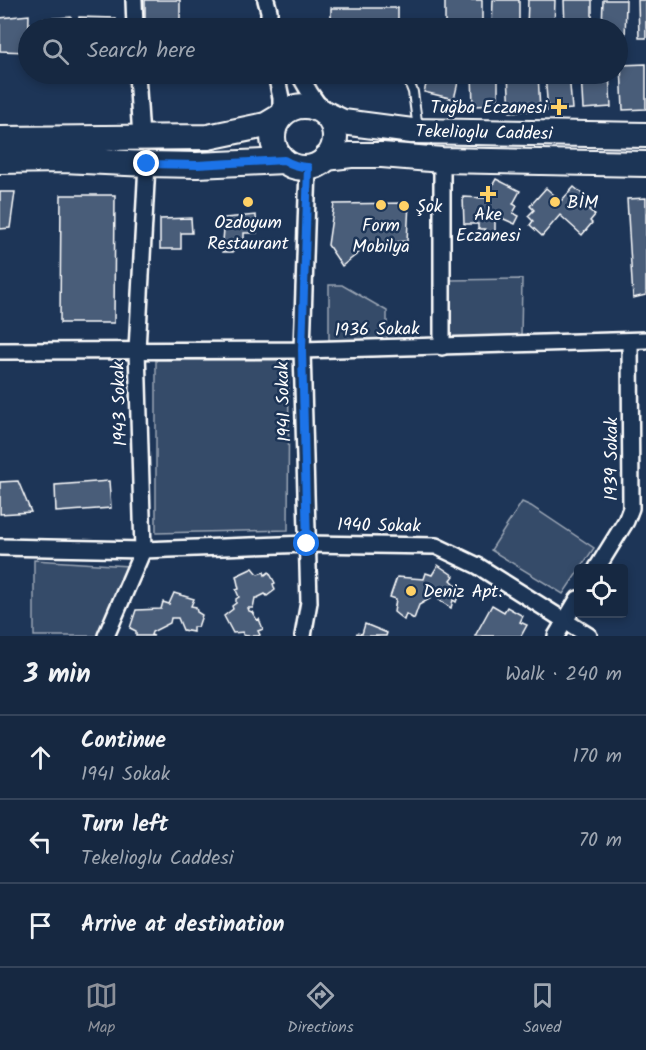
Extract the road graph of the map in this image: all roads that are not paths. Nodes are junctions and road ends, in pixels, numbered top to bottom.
1 (134, 0) edge
2 (135, 18) edge
3 (138, 84) edge
4 (278, 84) edge
5 (305, 84) edge
6 (410, 84) edge
7 (324, 113) junction
8 (281, 116) junction
9 (419, 131) junction
10 (646, 135) edge
11 (141, 138) junction
12 (0, 139) edge
13 (284, 160) junction
14 (442, 160) junction
15 (0, 161) edge
16 (317, 162) junction
17 (147, 164) junction
18 (646, 164) edge
19 (638, 341) edge
20 (442, 347) junction
21 (137, 350) junction
22 (302, 350) junction
23 (0, 351) edge
24 (639, 508) edge
25 (307, 544) junction
26 (0, 547) edge
27 (143, 550) junction
28 (600, 564) edge
29 (574, 606) edge
30 (565, 620) junction
31 (106, 636) edge
32 (303, 636) edge
33 (556, 636) edge
34 (589, 636) edge

1 - 2 street
3 - 11 street
4 - 8 street
5 - 7 street
6 - 9 lane
7 - 8 main road
7 - 9 main road, Tekelioglu Caddesi
7 - 16 main road
8 - 11 main road
8 - 13 main road
9 - 10 main road, Tekelioglu Caddesi
11 - 12 main road
13 - 16 main road
13 - 17 main road
14 - 16 main road, Tekelioglu Caddesi
14 - 18 main road, Tekelioglu Caddesi
14 - 20 street
15 - 17 main road
16 - 22 street, 1941 Sokak
17 - 21 street, 1943 Sokak
19 - 20 street, 1936 Sokak
19 - 24 street, 1939 Sokak
20 - 22 street, 1936 Sokak
21 - 22 street, 1936 Sokak
21 - 23 street, 1936 Sokak
21 - 27 street, 1943 Sokak
22 - 25 street, 1941 Sokak
24 - 28 street, 1939 Sokak
25 - 27 street, 1940 Sokak
25 - 30 street, 1940 Sokak
25 - 32 street, 1941 Sokak
26 - 27 street, 1940 Sokak
27 - 31 street, 1943 Sokak
29 - 30 street
30 - 33 street
30 - 34 street, 1940 Sokak

